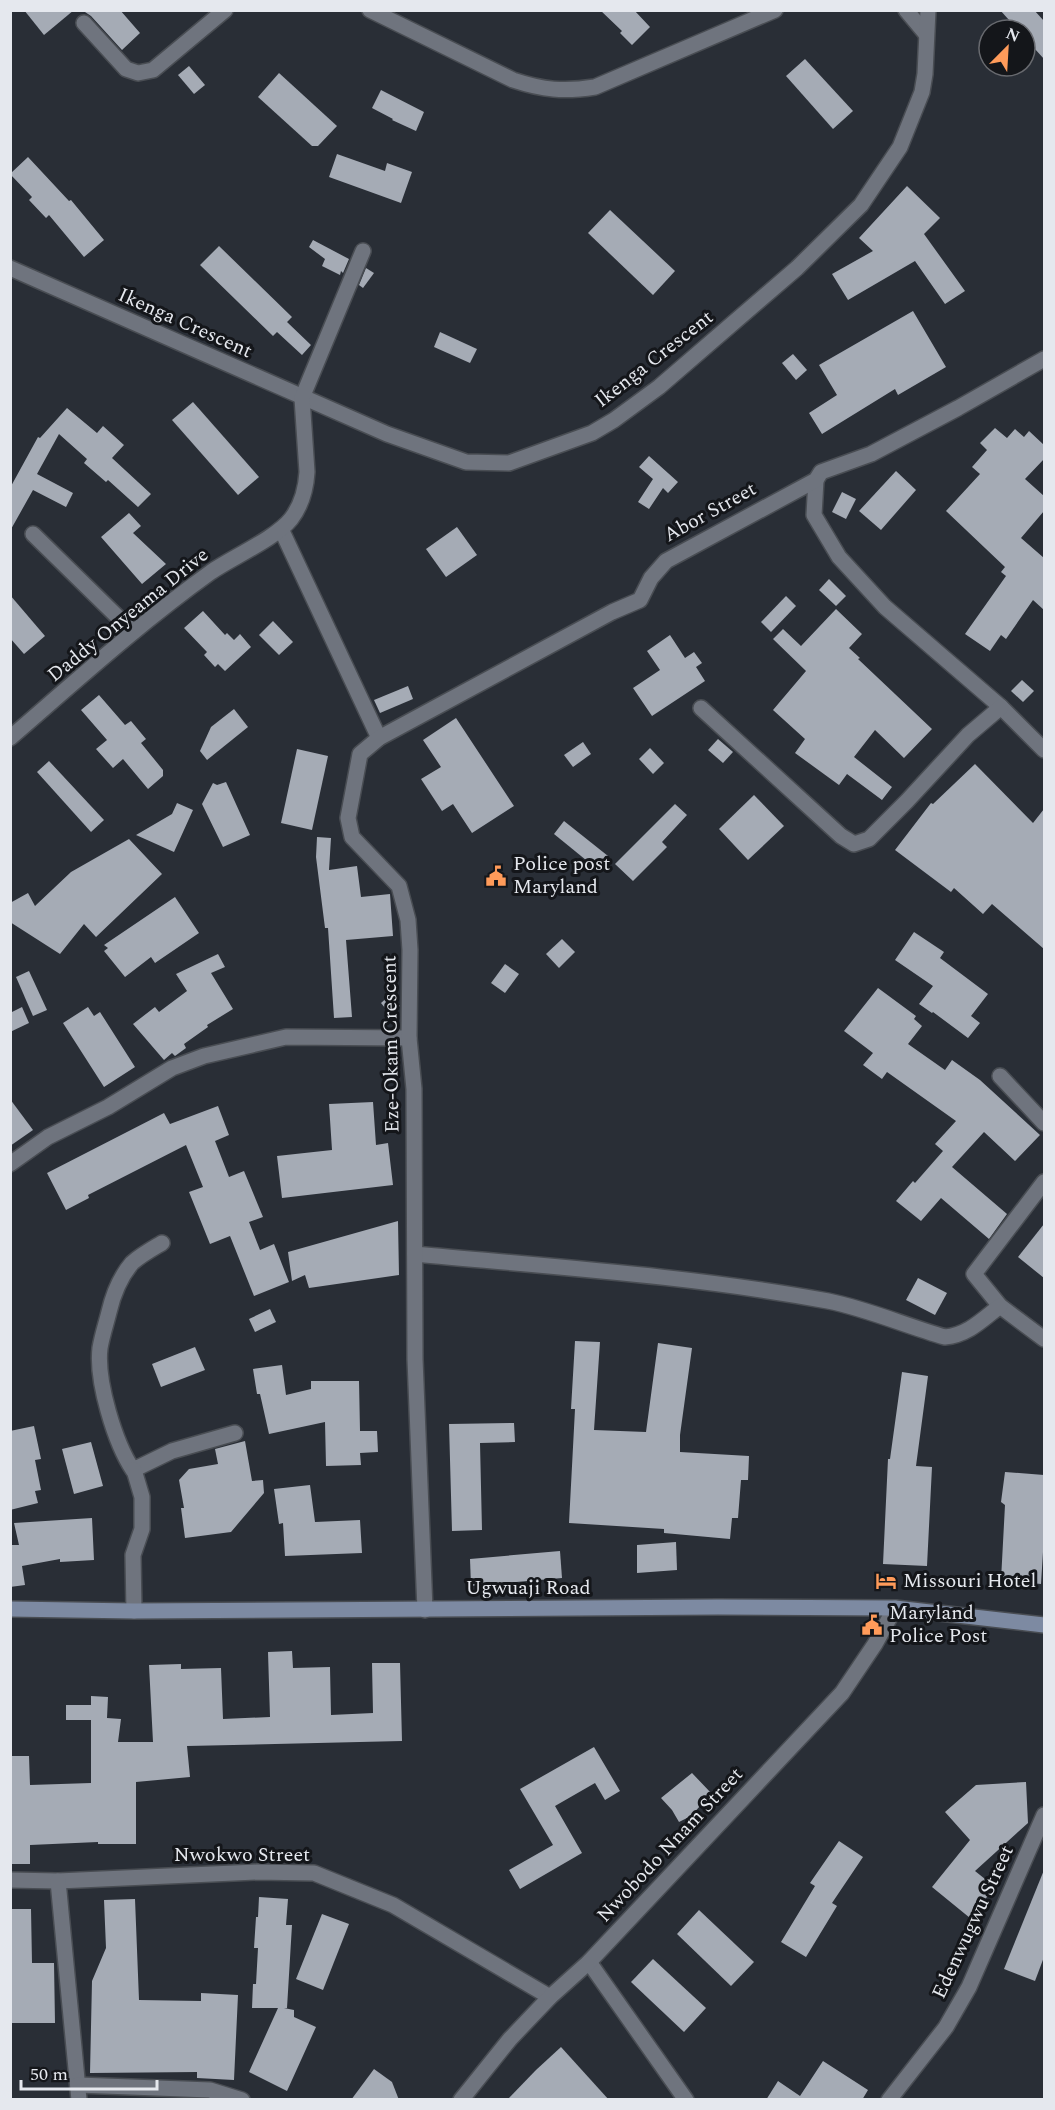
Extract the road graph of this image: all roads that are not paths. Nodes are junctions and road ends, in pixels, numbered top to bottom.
1 (225, 10) edge
2 (370, 10) edge
3 (906, 10) edge
4 (928, 10) edge
5 (767, 12) edge
6 (84, 23) dead end
7 (926, 34) junction
8 (363, 251) dead end
9 (10, 268) edge
10 (1044, 358) edge
11 (302, 398) junction
12 (816, 480) junction
13 (281, 529) junction
14 (33, 534) dead end
15 (133, 632) junction
16 (1001, 707) junction
17 (701, 708) dead end
18 (10, 738) edge
19 (379, 738) junction
20 (1044, 750) edge
21 (409, 1038) junction
22 (1000, 1076) dead end
23 (1044, 1123) edge
24 (10, 1164) edge
25 (1044, 1182) edge
26 (162, 1243) dead end
27 (416, 1254) junction
28 (1000, 1306) junction
29 (1044, 1339) edge
30 (235, 1433) dead end
31 (134, 1470) junction
32 (895, 1608) junction
33 (10, 1609) edge
34 (425, 1610) junction
35 (134, 1611) junction
36 (1044, 1625) edge
37 (1044, 1815) edge
38 (10, 1880) edge
39 (58, 1881) junction
40 (589, 1962) junction
41 (550, 1997) junction
42 (79, 2092) edge
43 (242, 2100) edge
44 (461, 2100) edge
45 (686, 2100) edge
46 (889, 2100) edge

1 - 6 street
2 - 5 street
3 - 7 street
4 - 7 street, Ikenga Crescent
7 - 11 street, Ikenga Crescent
8 - 11 street
9 - 11 street, Ikenga Crescent
10 - 12 street, Abor Street
11 - 13 street, Daddy Onyeama Drive
12 - 16 street
12 - 19 street, Abor Street
13 - 15 street, Daddy Onyeama Drive
13 - 19 street
14 - 15 street
15 - 18 street, Daddy Onyeama Drive
16 - 17 street
16 - 20 street
19 - 21 street, Eze-Okam Crescent
21 - 24 street
21 - 27 street, Eze-Okam Crescent
22 - 23 street
25 - 28 street
26 - 31 street
27 - 28 street
27 - 34 street, Eze-Okam Crescent
28 - 29 street
30 - 31 street
31 - 35 street
32 - 34 main road, Ugwuaji Road
32 - 36 main road, Ugwuaji Road
32 - 40 street, Nwobodo Nnam Street
33 - 35 main road, Ugwuaji Road
34 - 35 main road, Ugwuaji Road
37 - 46 street, Edenwugwu Street
38 - 39 street, Nwokwo Street
39 - 41 street, Nwokwo Street
39 - 42 street
40 - 41 street, Nwobodo Nnam Street
40 - 45 street
41 - 44 street, Nwobodo Nnam Street
42 - 43 street

